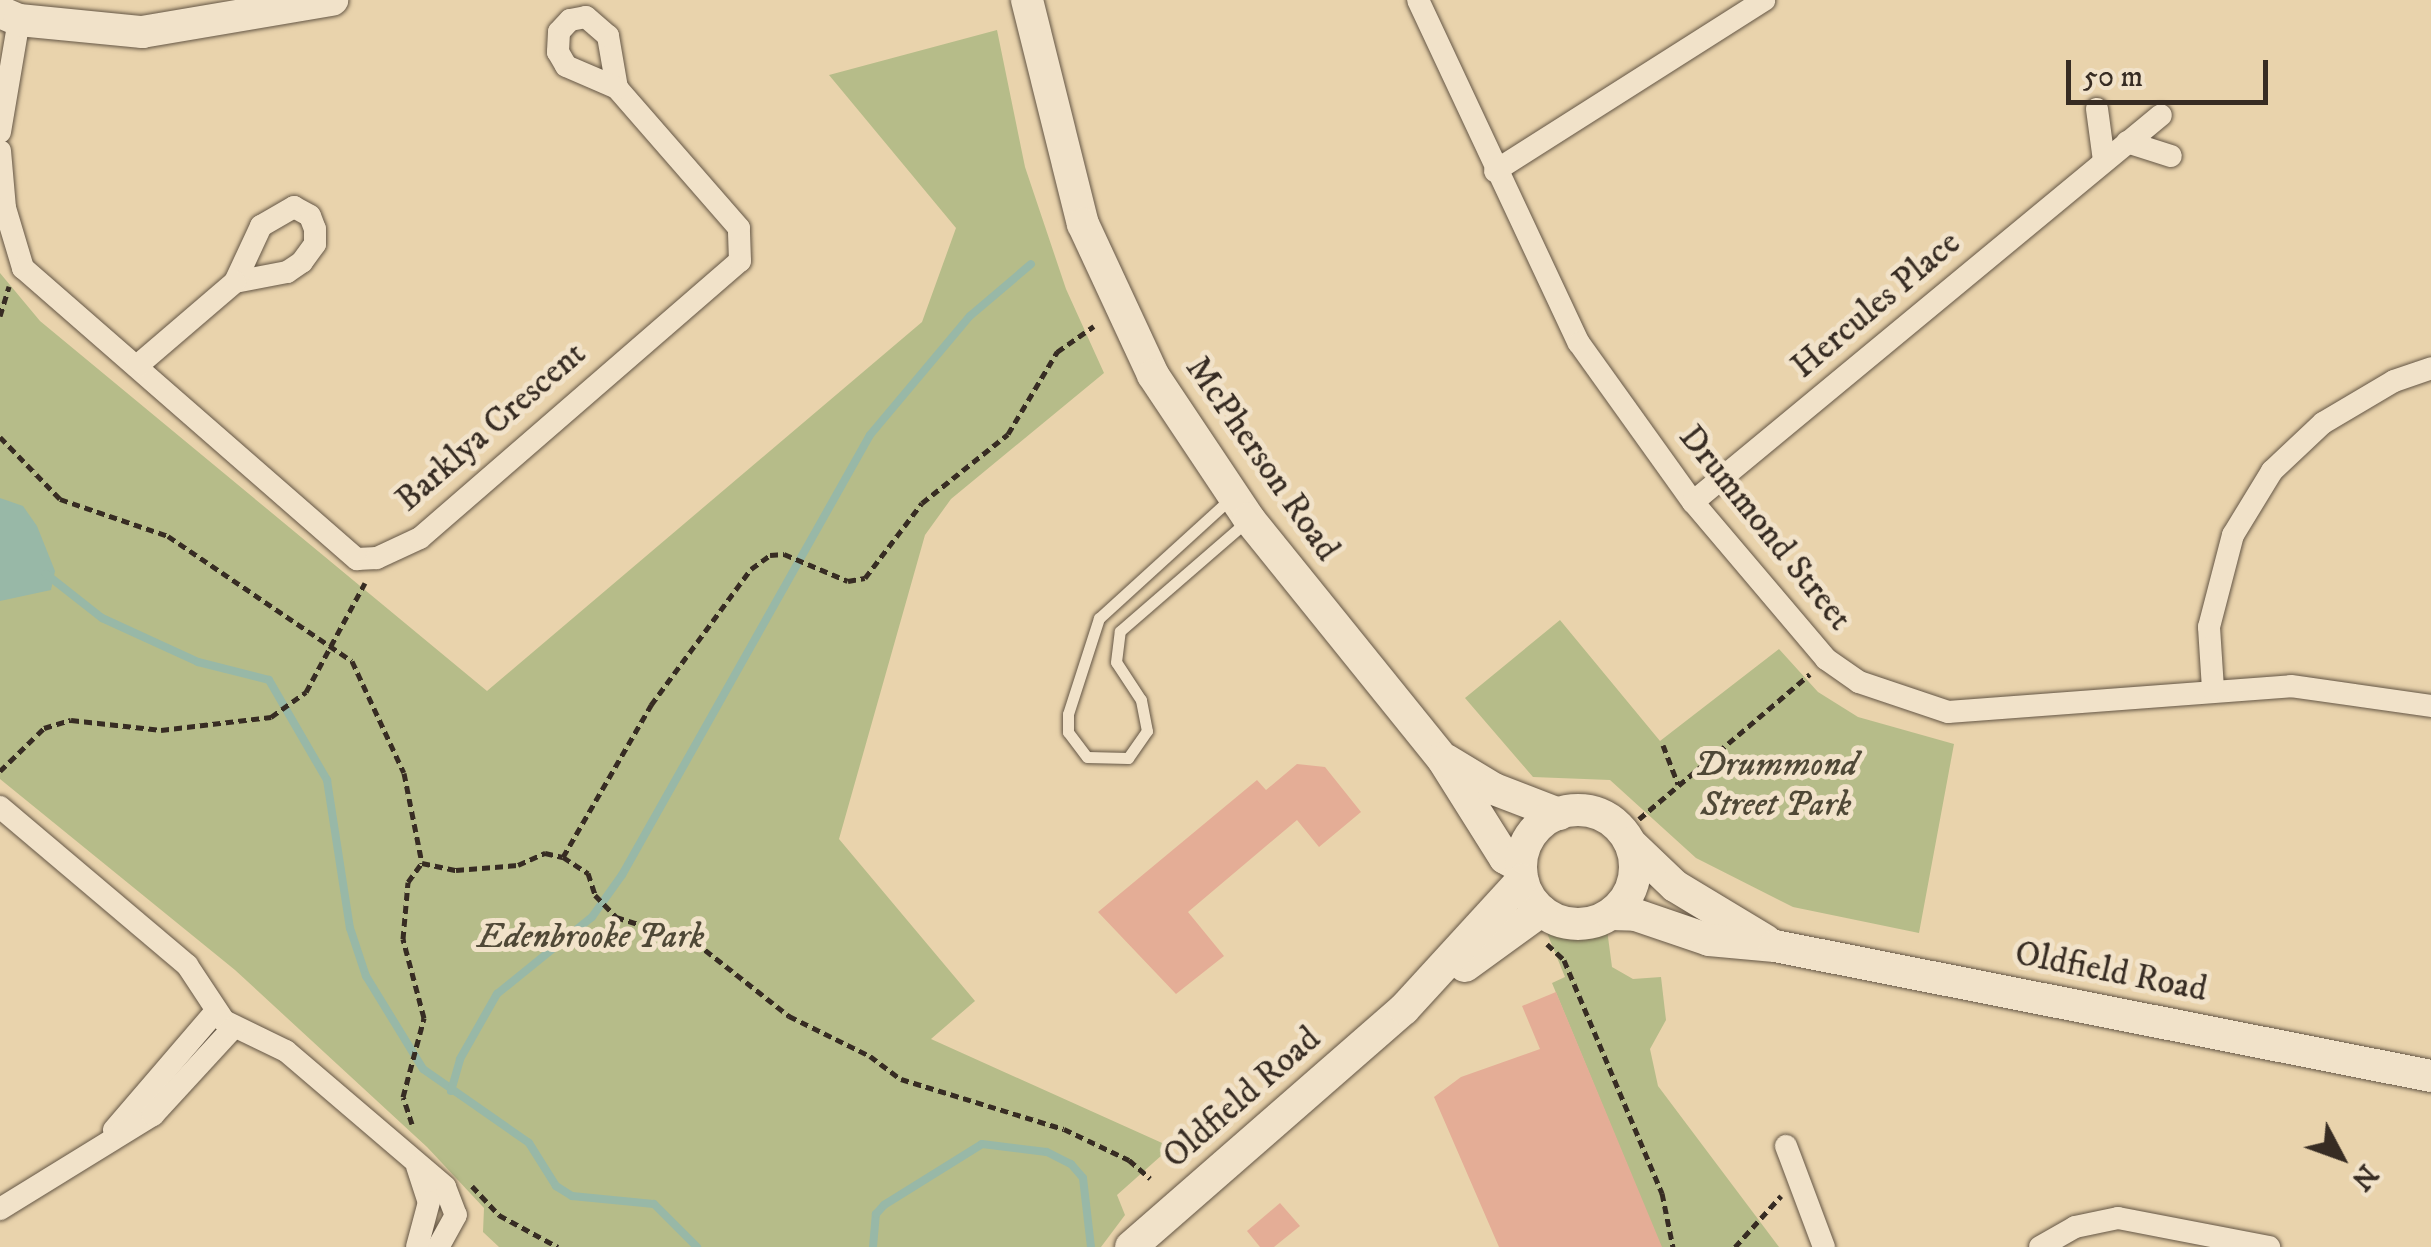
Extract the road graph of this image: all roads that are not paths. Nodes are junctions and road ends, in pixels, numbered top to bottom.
1 (332, 0) edge
2 (1027, 0) edge
3 (1418, 0) edge
4 (1764, 0) edge
5 (10, 16) edge
6 (618, 88) dead end
7 (2097, 109) dead end
8 (2160, 115) dead end
9 (0, 132) edge
10 (2127, 142) junction
11 (0, 151) edge
12 (2171, 156) dead end
13 (2104, 162) junction
14 (1495, 170) junction
15 (235, 282) dead end
16 (137, 366) junction
17 (2431, 368) edge
18 (1693, 502) junction
19 (1241, 508) junction
20 (1134, 582) junction
21 (1149, 600) junction
22 (2212, 689) junction
23 (2431, 706) edge
24 (1442, 758) junction
25 (1559, 814) junction
26 (5, 819) edge
27 (1633, 832) junction
28 (1522, 873) junction
29 (1610, 914) junction
30 (1542, 926) junction
31 (1774, 946) junction
32 (1404, 1009) junction
33 (224, 1020) junction
34 (2431, 1076) edge
35 (1786, 1146) dead end
36 (412, 1159) junction
37 (0, 1209) edge
38 (418, 1247) edge
39 (438, 1247) edge
40 (1131, 1247) edge
41 (1824, 1247) edge
42 (2040, 1247) edge
43 (2269, 1247) edge

1 - 5 street
2 - 19 street, McPherson Road
3 - 14 street, Drummond Street
4 - 14 street
5 - 9 street
6 - 16 street, Barklya Crescent
7 - 13 street
8 - 10 street, Hercules Place
10 - 12 street
10 - 13 street, Hercules Place
11 - 16 street
13 - 18 street, Hercules Place
14 - 18 street, Drummond Street
15 - 16 street
17 - 22 street
18 - 22 street, Drummond Street
19 - 20 lane
19 - 21 lane
19 - 24 street, McPherson Road
20 - 21 lane
20 - 21 lane
22 - 23 street, Drummond Street
24 - 25 street
24 - 28 street
25 - 27 street
25 - 28 street
26 - 33 street
27 - 29 street
27 - 31 street, Oldfield Road
28 - 30 street
28 - 32 street, Oldfield Road
29 - 30 street
29 - 31 street, Oldfield Road
30 - 32 street, Oldfield Road
31 - 34 street, Oldfield Road
32 - 40 street, Oldfield Road
33 - 36 street
33 - 37 street
35 - 41 street
36 - 38 street
36 - 39 street
42 - 43 street

